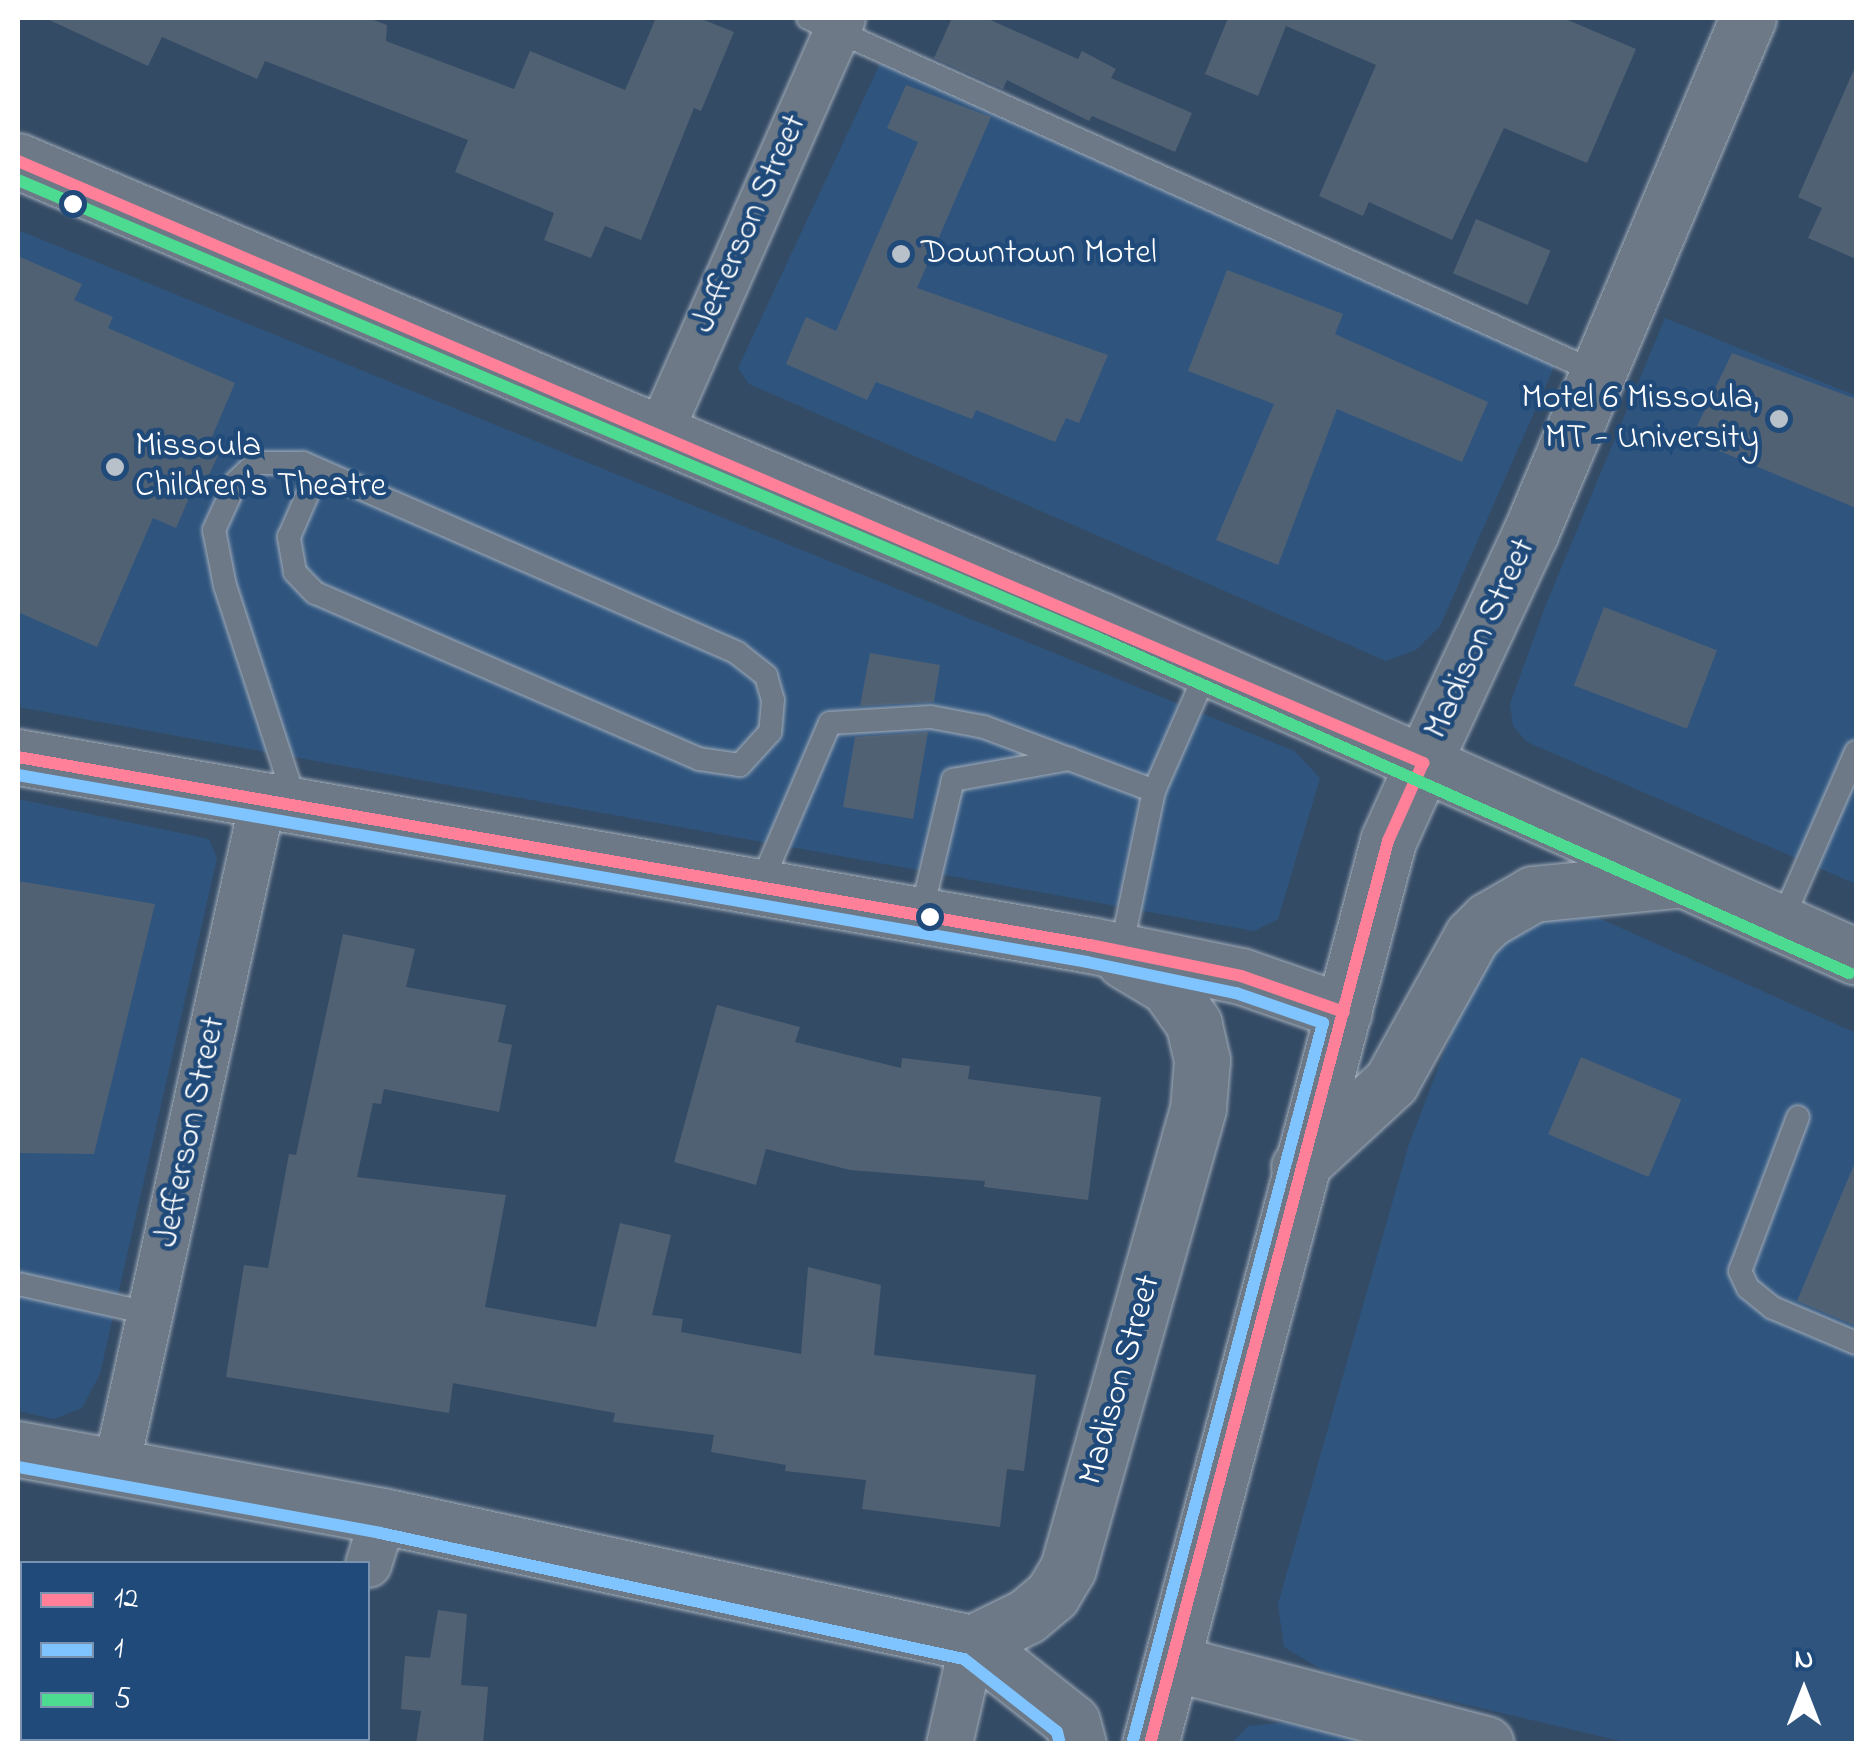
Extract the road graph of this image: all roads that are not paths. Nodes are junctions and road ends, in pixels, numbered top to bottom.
1 (1748, 18) edge
2 (829, 22) edge
3 (18, 162) edge
4 (1599, 374) junction
5 (660, 431) junction
6 (318, 470) junction
7 (1208, 668) junction
8 (1856, 752) edge
9 (18, 758) edge
10 (1074, 759) junction
11 (1423, 764) junction
12 (1154, 790) junction
13 (279, 800) junction
14 (1677, 880) junction
15 (760, 886) junction
16 (921, 914) junction
17 (1780, 925) junction
18 (1106, 948) junction
19 (1856, 958) edge
20 (1344, 1012) junction
21 (1798, 1117) dead end
22 (1298, 1168) junction
23 (18, 1284) edge
24 (152, 1314) junction
25 (1856, 1342) edge
26 (18, 1449) edge
27 (116, 1466) junction
28 (375, 1540) edge
29 (972, 1644) junction
30 (1172, 1662) junction
31 (949, 1744) edge
32 (1078, 1744) edge
33 (1150, 1744) edge
34 (1486, 1744) edge

1 - 4 main road, Madison Street
2 - 4 lane
2 - 5 street, Jefferson Street
3 - 5 main road
4 - 11 main road, Madison Street
5 - 7 main road
6 - 6 lane
6 - 13 lane
7 - 11 main road
7 - 12 lane
8 - 17 lane
9 - 13 main road
10 - 12 lane
10 - 15 lane
10 - 16 lane
11 - 14 main road
11 - 20 main road, Madison Street
12 - 18 lane
13 - 15 main road
13 - 24 street, Jefferson Street
14 - 17 main road
14 - 22 main road
15 - 16 main road
16 - 18 main road
17 - 19 main road
18 - 20 main road
18 - 29 main road, Madison Street
20 - 22 main road, Madison Street
21 - 25 lane
22 - 30 main road, Madison Street
23 - 24 lane
24 - 27 street, Jefferson Street
26 - 27 main road
27 - 28 main road
28 - 29 main road
29 - 31 street
29 - 32 main road
30 - 33 main road, Madison Street
30 - 34 main road

